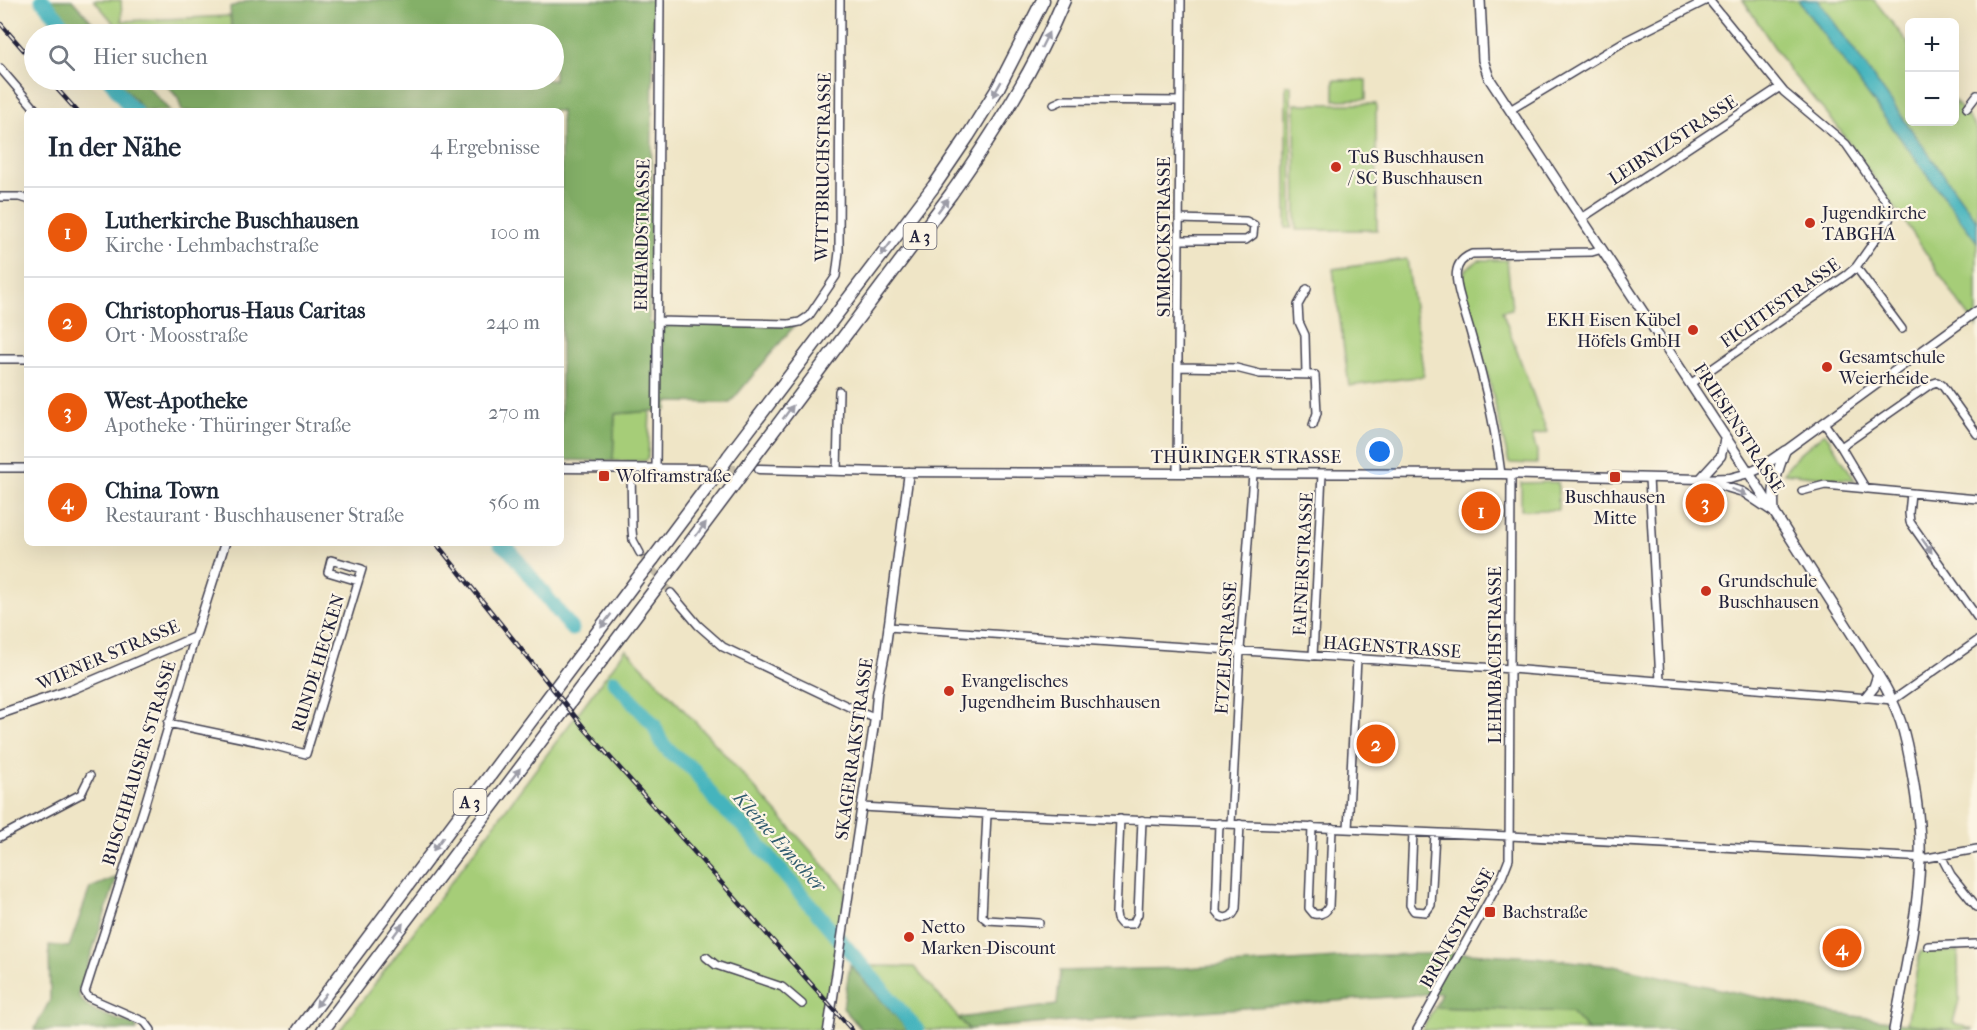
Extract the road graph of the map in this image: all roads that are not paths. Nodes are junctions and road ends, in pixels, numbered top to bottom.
1 (660, 0) edge
2 (840, 0) edge
3 (1043, 0) edge
4 (1064, 0) edge
5 (1181, 0) edge
6 (1480, 0) edge
7 (1708, 0) edge
8 (0, 68) edge
9 (1780, 87) junction
10 (1977, 95) edge
11 (1180, 101) junction
12 (1054, 105) dead end
13 (34, 108) edge
14 (1967, 108) dead end
15 (1510, 110) junction
16 (0, 197) edge
17 (24, 198) edge
18 (1582, 218) junction
19 (1179, 219) junction
20 (1179, 240) junction
21 (1602, 249) junction
22 (1856, 267) junction
23 (1307, 289) dead end
24 (1977, 311) edge
25 (657, 321) junction
26 (1902, 329) dead end
27 (0, 359) edge
28 (24, 359) edge
29 (1178, 367) junction
30 (1306, 374) junction
31 (1690, 384) junction
32 (839, 391) dead end
33 (1824, 423) junction
34 (1313, 426) dead end
35 (1977, 434) edge
36 (1725, 436) junction
37 (1842, 447) junction
38 (1785, 451) junction
39 (756, 464) junction
40 (0, 468) edge
41 (24, 468) edge
42 (564, 468) edge
43 (631, 469) junction
44 (704, 469) tunnel mouth
45 (656, 470) junction
46 (837, 470) junction
47 (909, 472) junction
48 (1177, 473) junction
49 (1749, 473) junction
50 (1253, 474) junction
51 (1322, 474) junction
52 (1501, 474) junction
53 (1511, 475) junction
54 (1649, 478) junction
55 (1700, 479) junction
56 (1866, 489) junction
57 (1802, 491) dead end
58 (1911, 493) junction
59 (1977, 499) edge
60 (1774, 513) junction
61 (224, 546) edge
62 (640, 553) tunnel mouth
63 (358, 581) junction
64 (671, 593) tunnel mouth
65 (1977, 616) edge
66 (888, 627) junction
67 (195, 637) junction
68 (1977, 641) edge
69 (1240, 650) junction
70 (1313, 656) junction
71 (1357, 659) junction
72 (1511, 669) junction
73 (1878, 675) junction
74 (1660, 681) junction
75 (1866, 697) junction
76 (1893, 700) junction
77 (0, 714) edge
78 (875, 718) junction
79 (168, 723) junction
80 (90, 776) dead end
81 (862, 807) junction
82 (987, 814) junction
83 (1120, 819) junction
84 (1142, 820) junction
85 (1219, 824) junction
86 (1231, 824) junction
87 (1240, 824) junction
88 (1312, 827) junction
89 (1332, 828) junction
90 (1348, 829) junction
91 (1413, 832) junction
92 (1435, 833) junction
93 (1510, 836) junction
94 (0, 837) edge
95 (1977, 849) edge
96 (1941, 856) junction
97 (1920, 857) junction
98 (1977, 907) edge
99 (1039, 923) dead end
100 (1977, 944) edge
101 (1928, 946) dead end
102 (706, 957) dead end
103 (802, 1004) dead end
104 (151, 1030) edge
105 (299, 1030) edge
106 (323, 1030) edge
107 (828, 1030) edge
108 (1417, 1030) edge
109 (1893, 1030) edge

1 - 25 street, ERHARDSTRASSE
2 - 25 street, WITTBRUCHSTRASSE
3 -> 105 highway, A 3, bridge
39 -> 4 highway, A 3
5 - 11 street, SIMROCKSTRASSE
6 - 15 main road, FRIESENSTRASSE
7 - 9 street
7 - 15 street
8 - 13 street
9 - 18 street, LEIBNIZSTRASSE
9 - 22 street, FICHTESTRASSE
10 - 14 street
11 - 12 street
11 - 19 street, SIMROCKSTRASSE
15 - 18 main road, FRIESENSTRASSE
16 - 17 street
18 - 21 main road, FRIESENSTRASSE
19 - 20 street, SIMROCKSTRASSE
19 - 20 street
20 - 29 street, SIMROCKSTRASSE
21 - 31 main road, FRIESENSTRASSE
21 - 52 street
22 - 26 street, FICHTESTRASSE
22 - 31 street, FICHTESTRASSE
23 - 30 street
24 - 33 street
25 - 45 street, ERHARDSTRASSE
27 - 28 street
29 - 30 street
29 - 48 street, SIMROCKSTRASSE
30 - 34 street
31 - 36 main road, FRIESENSTRASSE
32 - 46 street
33 - 37 street
33 - 38 street
35 - 37 street
36 - 49 main road, FRIESENSTRASSE
36 - 55 street
37 - 56 street
38 - 49 main road
38 - 60 main road
39 - 46 street, THÜRINGER STRASSE
106 -> 39 highway, A 3, bridge
40 - 41 street
42 - 43 street
43 - 45 street
43 - 62 street
44 - 45 street
46 - 47 street, THÜRINGER STRASSE
47 - 48 street, THÜRINGER STRASSE
47 - 66 street, SKAGERRAKSTRASSE
48 - 50 street, THÜRINGER STRASSE
49 - 55 street, THÜRINGER STRASSE
49 - 60 main road, FRIESENSTRASSE
50 - 51 street, THÜRINGER STRASSE
50 - 69 street, ETZELSTRASSE
51 - 52 street, THÜRINGER STRASSE
51 - 70 street, FAFNERSTRASSE
52 - 53 street, THÜRINGER STRASSE
53 - 54 street, THÜRINGER STRASSE
53 - 72 street, LEHMBACHSTRASSE
54 - 55 street, THÜRINGER STRASSE
54 - 74 street
55 -> 60 street
56 - 57 street
56 - 58 street
58 - 59 street
58 -> 65 street
60 - 73 main road, FRIESENSTRASSE
61 - 67 street, BUSCHHAUSER STRASSE
63 - 63 street, RUNDE HECKEN
63 - 79 street, RUNDE HECKEN
64 - 78 street
66 - 69 street, HAGENSTRASSE
66 - 78 street, SKAGERRAKSTRASSE
67 - 77 street, WIENER STRASSE
67 - 79 street, BUSCHHAUSER STRASSE
68 - 76 street
69 - 70 street, HAGENSTRASSE
69 - 86 street, ETZELSTRASSE
70 - 71 street, HAGENSTRASSE
71 - 72 street, HAGENSTRASSE
71 - 90 street
72 - 74 street, HAGENSTRASSE
72 - 93 street, LEHMBACHSTRASSE
73 - 75 main road
73 - 76 main road, FRIESENSTRASSE
74 - 75 street, HAGENSTRASSE
75 - 76 street, HAGENSTRASSE
76 - 97 main road, FRIESENSTRASSE
78 - 81 street, SKAGERRAKSTRASSE
79 - 104 street, BUSCHHAUSER STRASSE
80 - 94 street
81 - 82 street
81 - 107 street, SKAGERRAKSTRASSE
82 - 83 street
82 - 99 street
83 - 84 street
83 - 84 street
84 - 85 street
85 - 86 street
85 - 87 street
86 - 87 street
87 - 88 street
88 - 89 street
88 - 89 street
89 - 90 street
90 - 91 street
91 - 92 street
91 - 92 street
92 - 93 street
93 - 97 street
93 - 108 street, BRINKSTRASSE
95 - 96 street
96 - 97 street
96 - 98 street
97 - 109 main road, FRIESENSTRASSE
100 - 101 street
102 - 103 street

